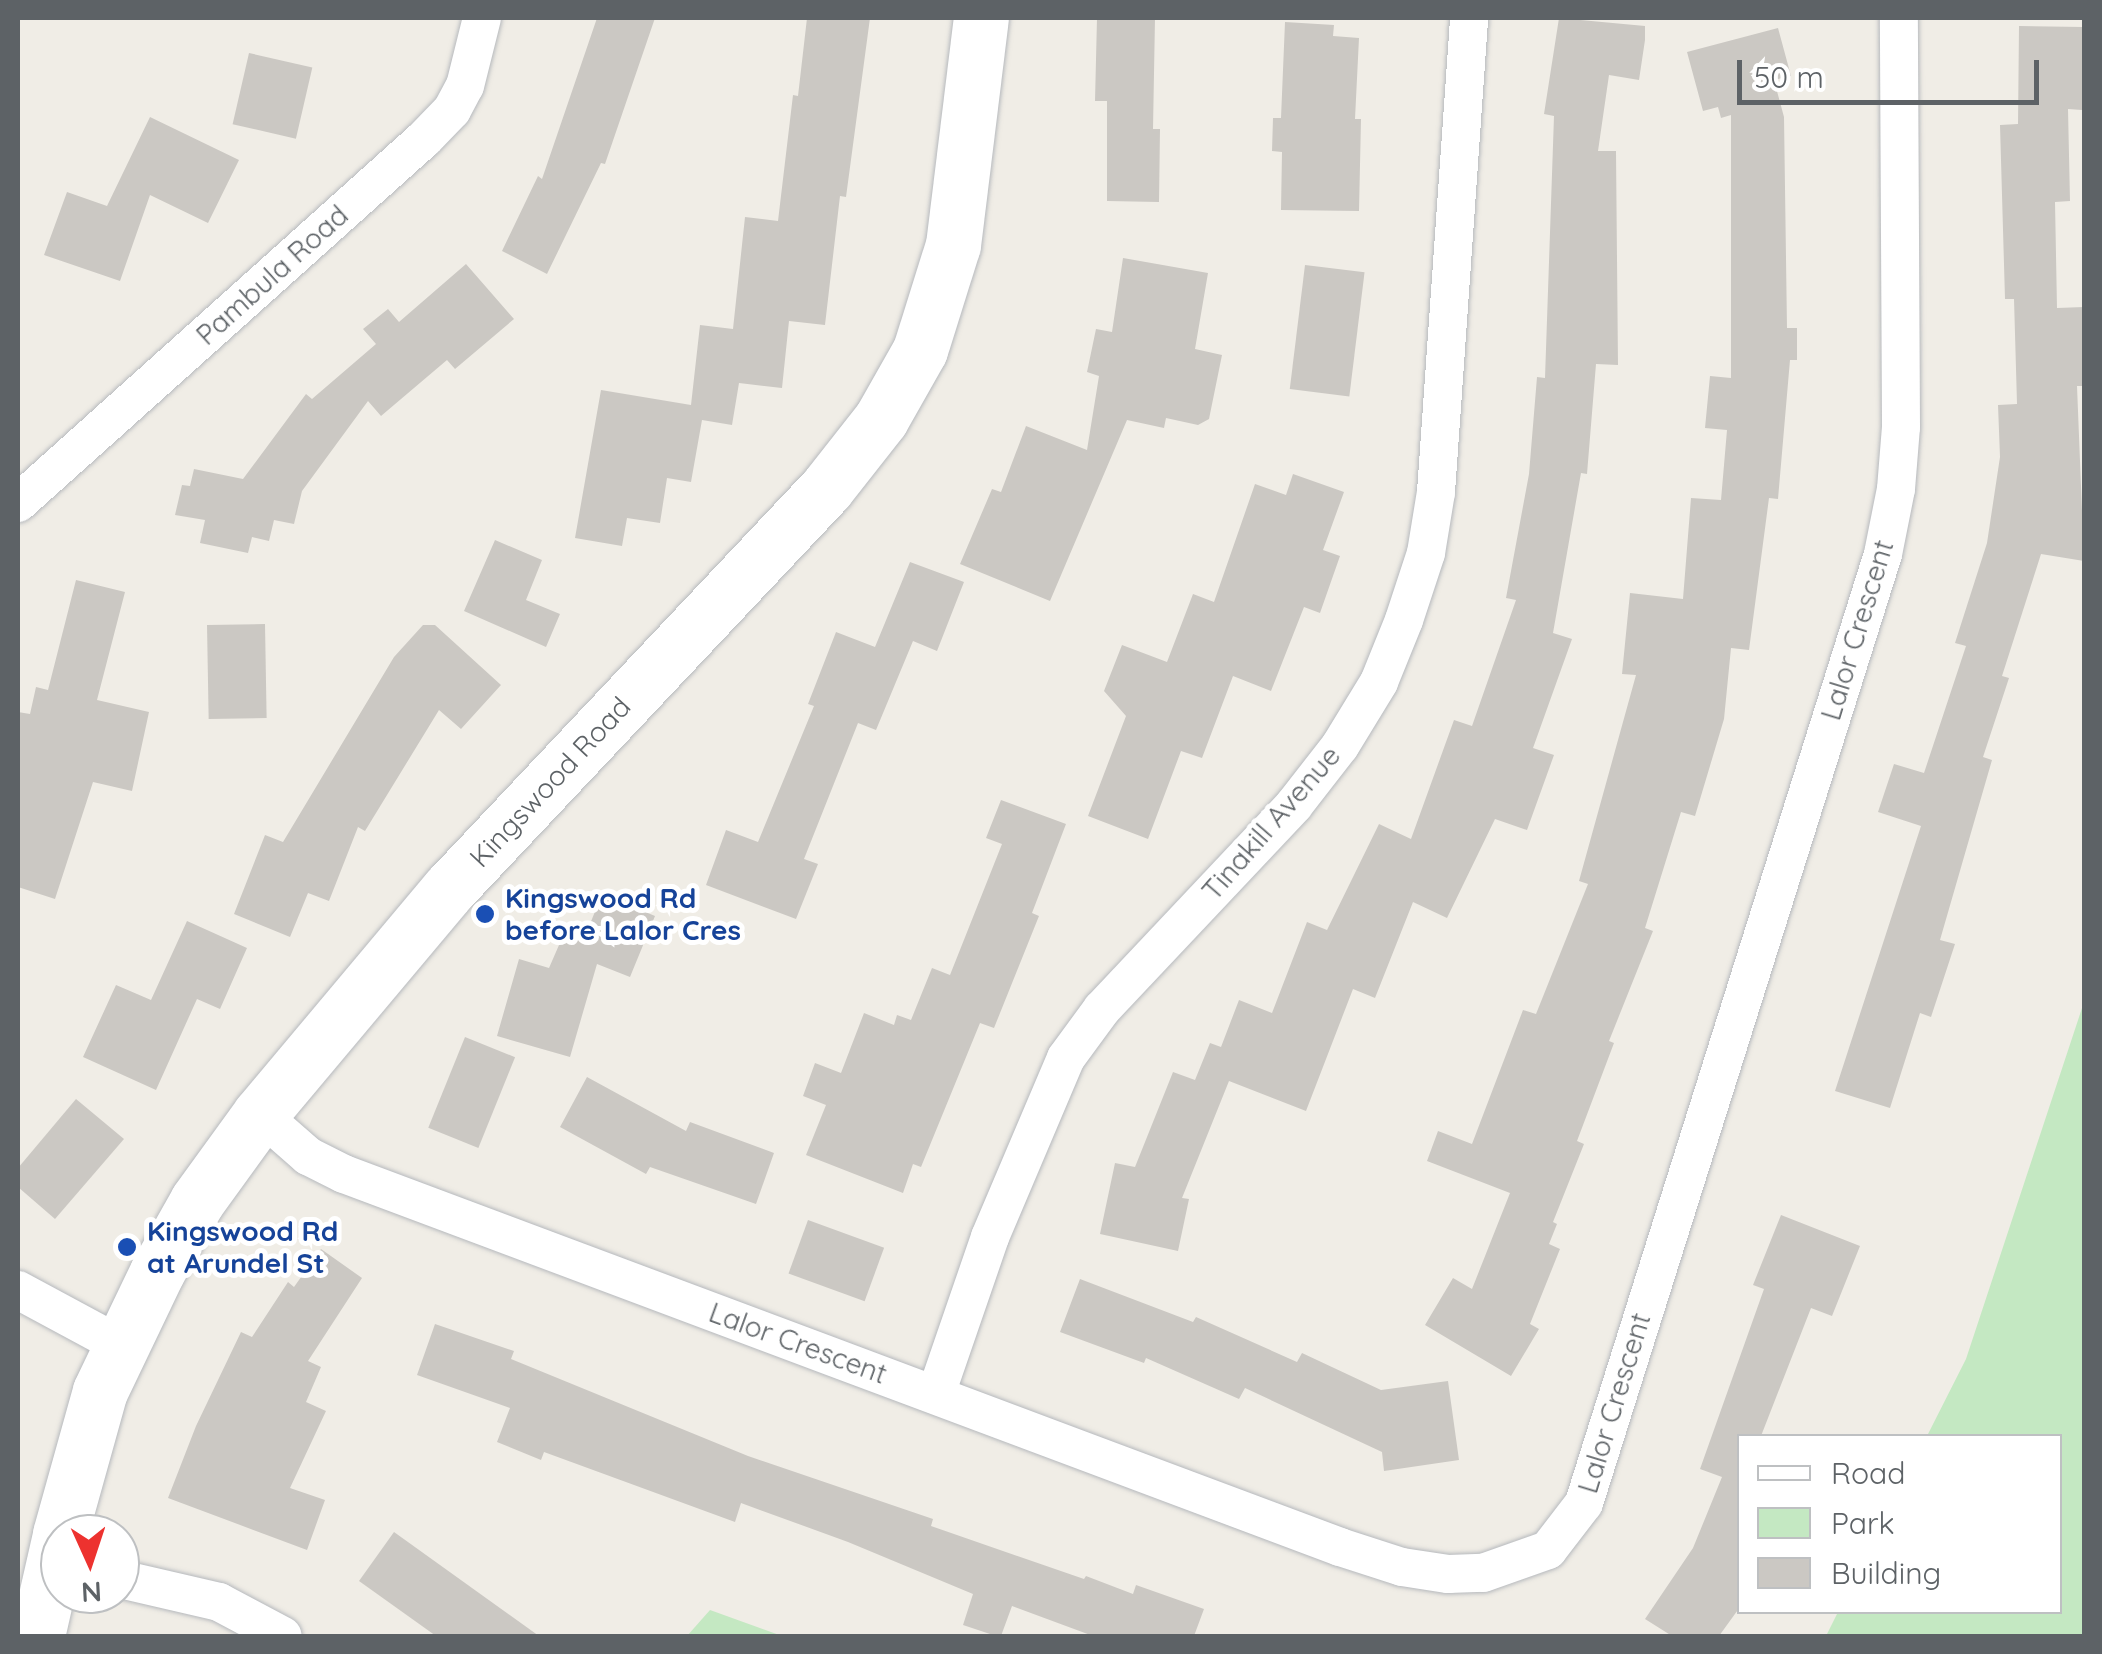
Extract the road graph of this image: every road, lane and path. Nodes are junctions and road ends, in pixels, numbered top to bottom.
1 (482, 18) edge
2 (981, 18) edge
3 (1469, 18) edge
4 (1899, 18) edge
5 (18, 503) edge
6 (260, 1114) junction
7 (18, 1290) edge
8 (122, 1346) junction
9 (936, 1394) junction
10 (68, 1514) edge
11 (140, 1584) edge
12 (283, 1636) edge

1 - 5 street, Pambula Road
2 - 6 street, Kingswood Road
3 - 9 street, Tinakill Avenue
4 - 9 street, Lalor Crescent
6 - 8 street, Kingswood Road
6 - 9 street, Lalor Crescent
7 - 8 street
8 - 10 street, Kingswood Road
11 - 12 street

